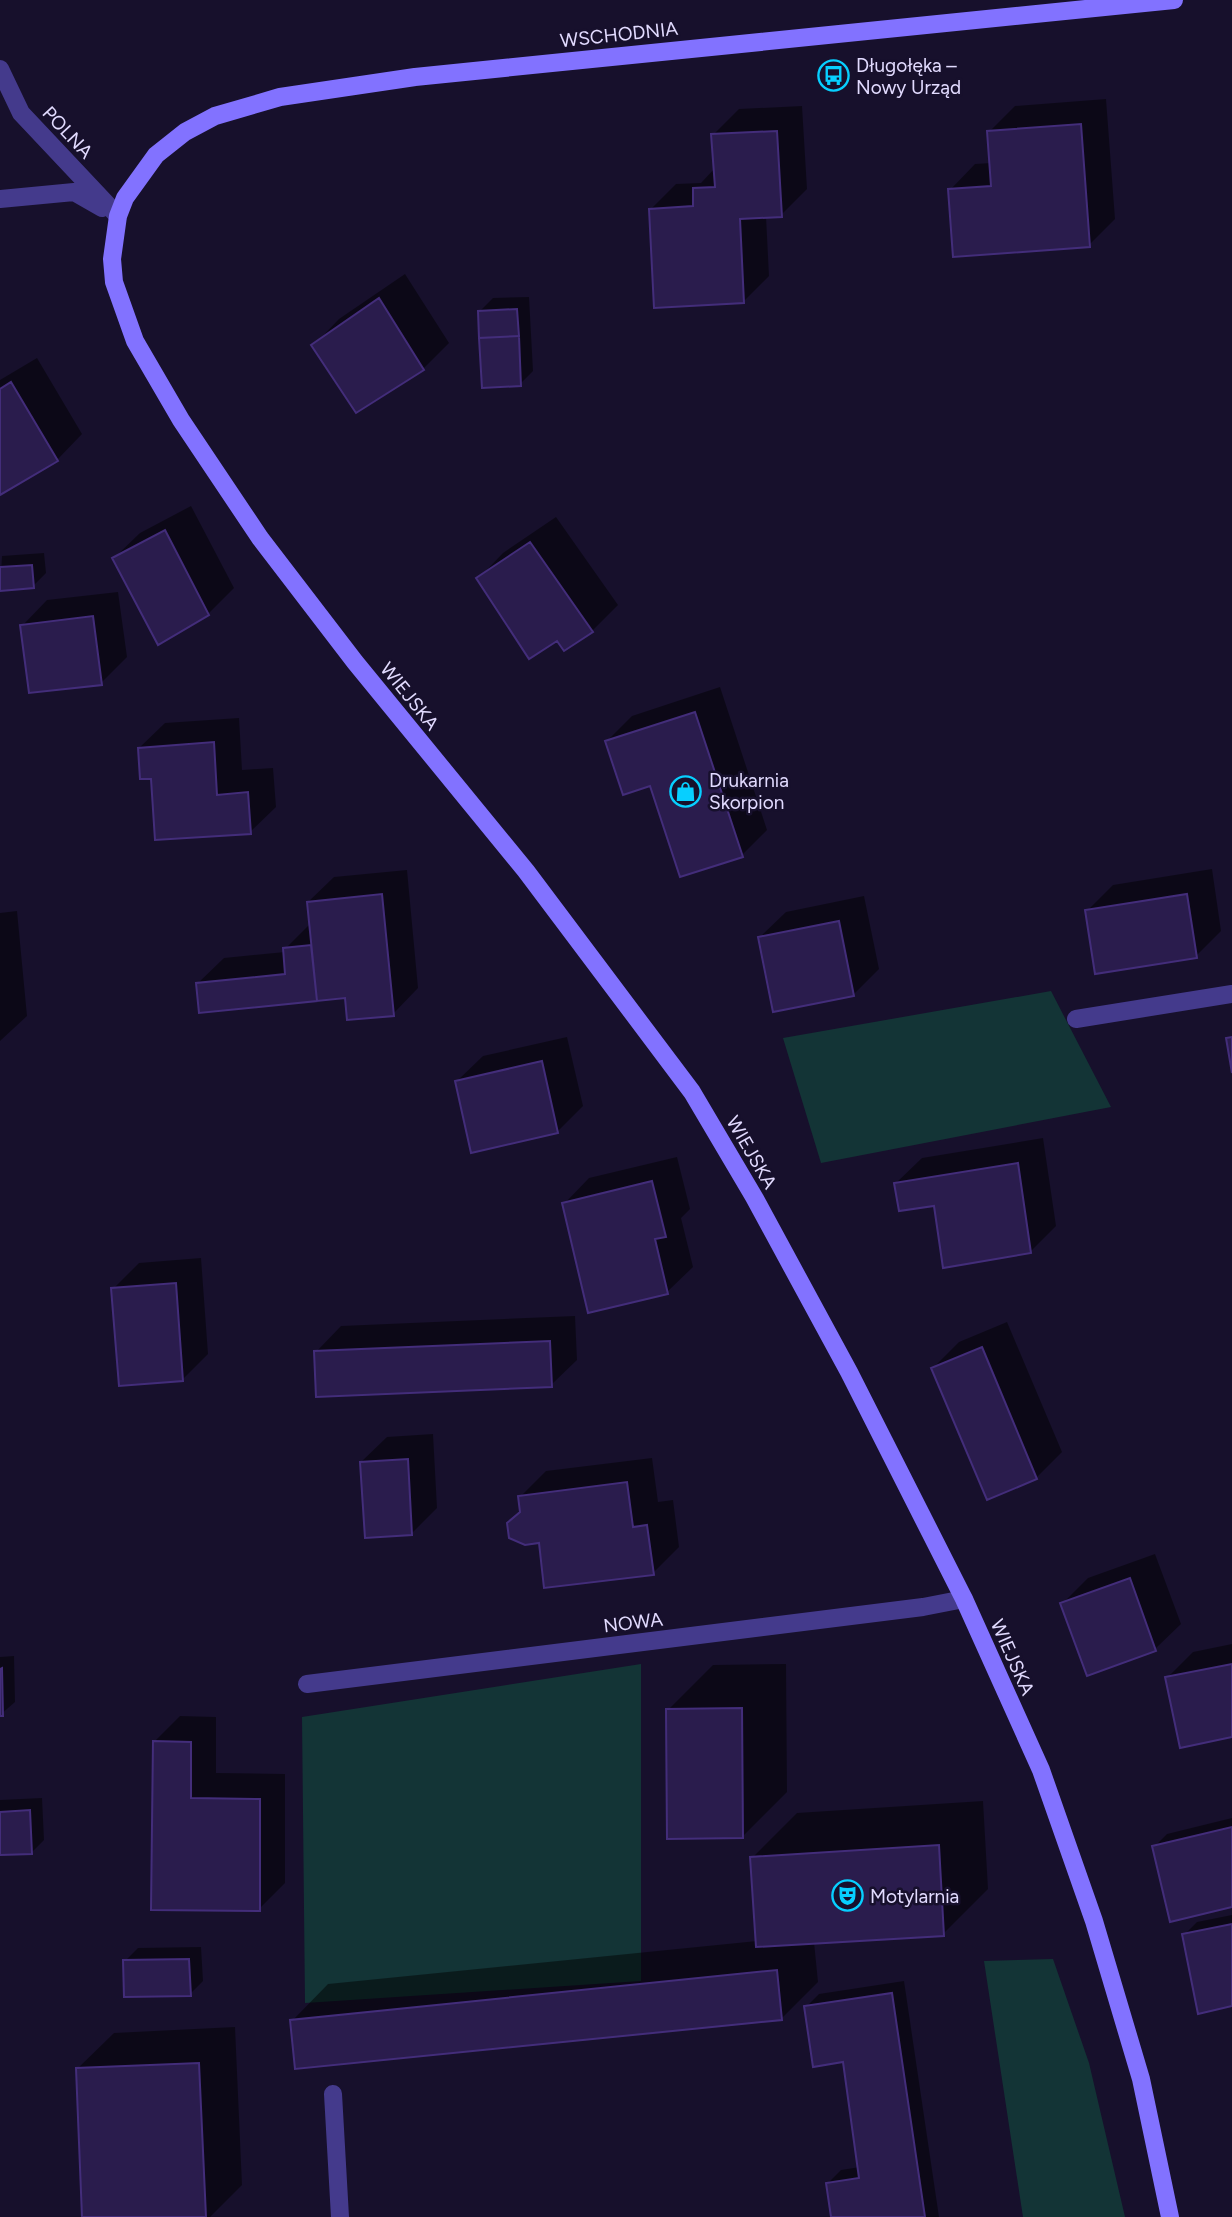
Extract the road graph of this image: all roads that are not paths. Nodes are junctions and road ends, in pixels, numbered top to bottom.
1 (1174, 0) edge
2 (0, 69) edge
3 (0, 199) edge
4 (118, 216) junction
5 (1232, 994) edge
6 (1076, 1019) dead end
7 (964, 1599) junction
8 (307, 1684) dead end
9 (333, 2094) dead end
10 (340, 2217) edge
11 (1171, 2217) edge

1 - 4 street, WSCHODNIA
2 - 4 street, POLNA
3 - 4 street
4 - 7 street, WIEJSKA
5 - 6 street
7 - 8 street, NOWA
7 - 11 street, WIEJSKA
9 - 10 street

